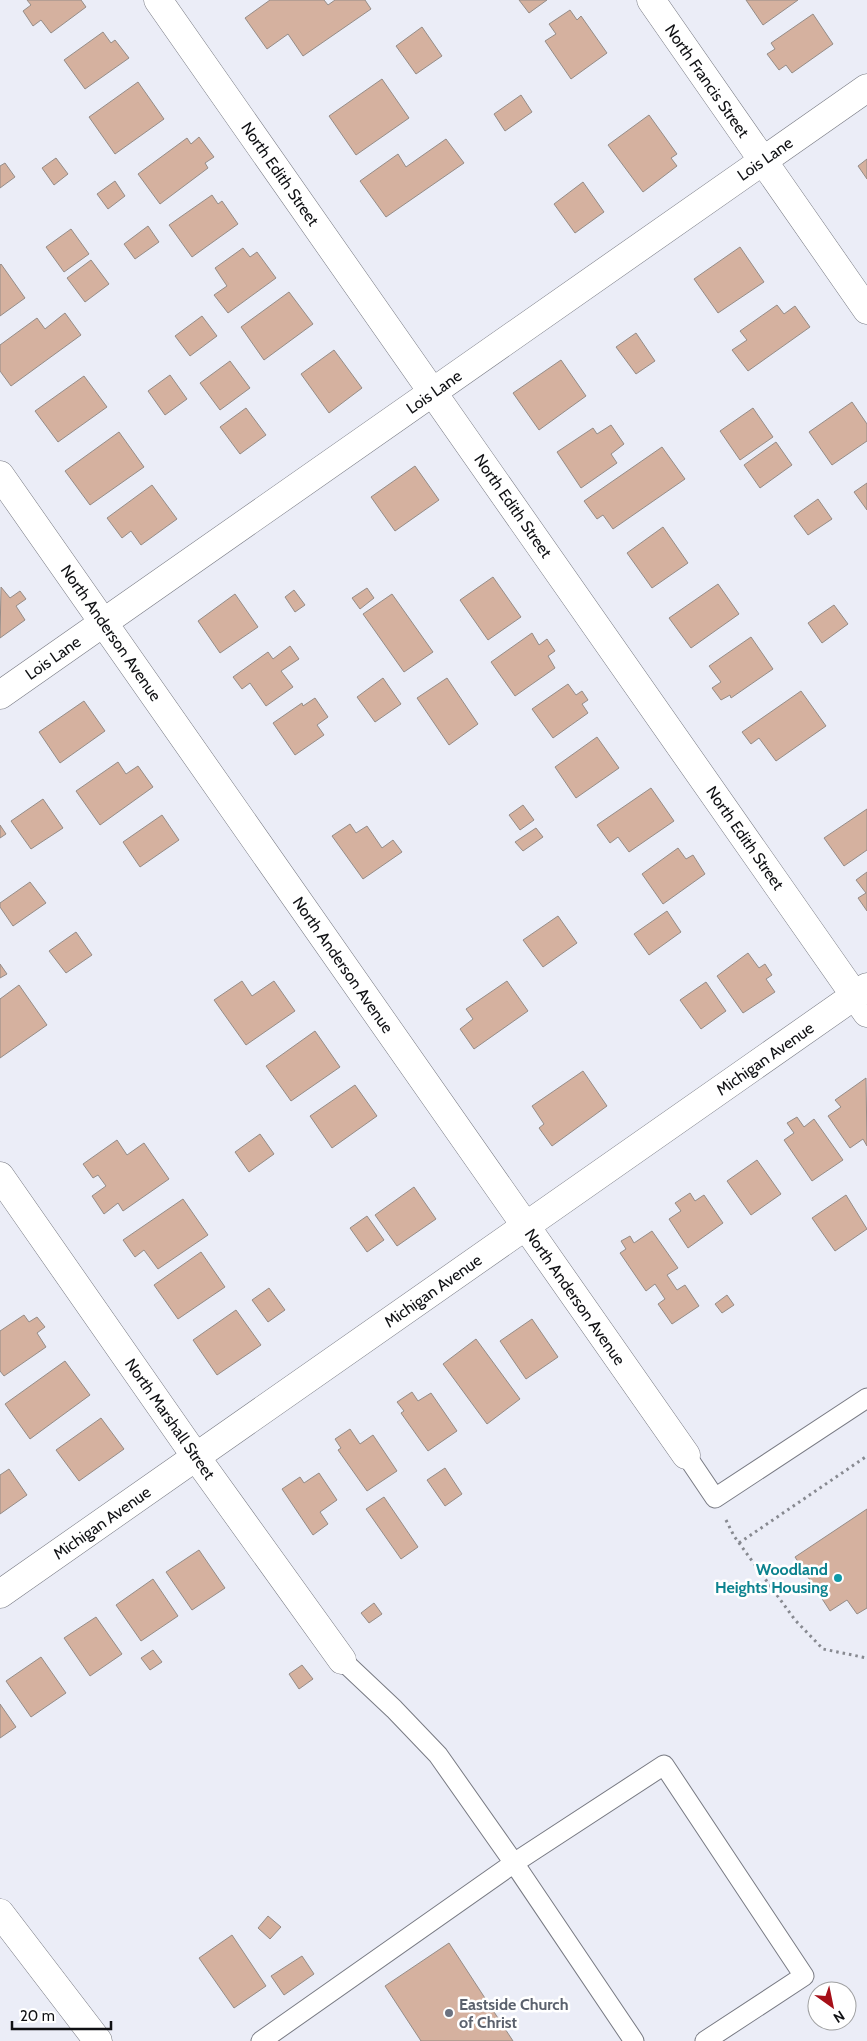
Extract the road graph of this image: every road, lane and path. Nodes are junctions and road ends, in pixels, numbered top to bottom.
1 (158, 0) edge
2 (651, 0) edge
3 (867, 88) edge
4 (763, 160) junction
5 (867, 310) edge
6 (433, 393) junction
7 (0, 474) edge
8 (104, 622) junction
9 (0, 695) edge
10 (863, 999) edge
11 (0, 1176) edge
12 (526, 1226) junction
13 (867, 1398) edge
14 (686, 1455) joint
15 (867, 1456) edge
16 (196, 1457) junction
17 (715, 1498) junction
18 (739, 1543) junction
19 (0, 1594) edge
20 (867, 1658) edge
21 (342, 1660) joint
22 (514, 1863) junction
23 (0, 1912) edge
24 (98, 2041) edge
25 (261, 2041) edge
26 (634, 2041) edge
27 (706, 2041) edge

1 - 6 street, North Edith Street
2 - 4 street, North Francis Street
3 - 4 street, Lois Lane
4 - 5 street, North Francis Street
4 - 6 street, Lois Lane
6 - 8 street, Lois Lane
6 - 10 street, North Edith Street
7 - 8 street, North Anderson Avenue
8 - 9 street, Lois Lane
8 - 12 street, North Anderson Avenue
10 - 12 street, Michigan Avenue
11 - 16 street, North Marshall Street
12 - 14 street, North Anderson Avenue
12 - 16 street, Michigan Avenue
13 - 17 lane
14 - 17 lane
15 - 18 path
16 - 19 street, Michigan Avenue
16 - 21 street, North Marshall Street
17 - 18 path
18 - 20 path
21 - 22 lane
22 - 25 lane
22 - 26 lane
22 - 27 lane
23 - 24 street

